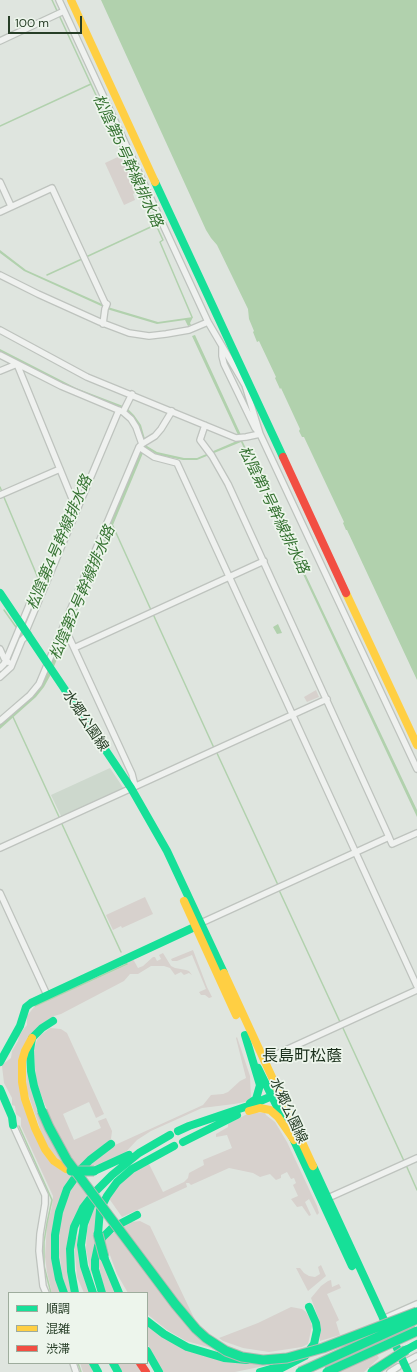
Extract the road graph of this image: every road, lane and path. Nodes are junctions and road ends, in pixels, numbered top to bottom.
1 (59, 0) edge
2 (71, 0) edge
3 (61, 13) junction
4 (0, 41) edge
5 (0, 182) edge
6 (11, 206) junction
7 (0, 212) edge
8 (0, 275) edge
9 (208, 322) junction
10 (103, 324) junction
11 (0, 330) edge
12 (222, 347) junction
13 (0, 355) edge
14 (16, 364) junction
15 (0, 371) edge
16 (247, 384) junction
17 (132, 394) junction
18 (123, 410) junction
19 (172, 411) junction
20 (205, 425) junction
21 (260, 434) junction
22 (143, 446) junction
23 (60, 469) junction
24 (0, 494) edge
25 (77, 507) junction
26 (264, 561) junction
27 (229, 577) junction
28 (38, 584) dead end
29 (0, 593) edge
30 (24, 629) junction
31 (64, 632) junction
32 (74, 648) junction
33 (0, 649) edge
34 (9, 663) junction
35 (50, 667) junction
36 (0, 668) edge
37 (0, 677) edge
38 (327, 698) junction
39 (292, 714) junction
40 (0, 721) edge
41 (417, 745) edge
42 (417, 769) edge
43 (133, 787) junction
44 (417, 833) edge
45 (389, 837) junction
46 (0, 848) edge
47 (356, 852) junction
48 (0, 894) edge
49 (198, 925) junction
50 (417, 986) edge
51 (417, 990) edge
52 (47, 995) junction
53 (53, 1021) dead end
54 (245, 1035) junction
55 (32, 1038) junction
56 (264, 1060) junction
57 (0, 1062) edge
58 (0, 1089) edge
59 (274, 1096) junction
60 (238, 1112) junction
61 (13, 1125) joint
62 (160, 1140) junction
63 (294, 1140) junction
64 (183, 1142) dead end
65 (111, 1144) dead end
66 (174, 1146) dead end
67 (417, 1158) edge
68 (105, 1181) junction
69 (328, 1198) junction
70 (137, 1216) dead end
71 (71, 1271) junction
72 (46, 1292) edge
73 (64, 1292) edge
74 (75, 1292) edge
75 (79, 1292) edge
76 (94, 1292) edge
77 (102, 1292) edge
78 (119, 1292) edge
79 (417, 1304) edge
80 (309, 1307) dead end
81 (417, 1312) edge
82 (383, 1319) junction
83 (417, 1319) edge
84 (148, 1322) edge
85 (417, 1331) edge
86 (417, 1344) edge
87 (148, 1353) edge
88 (417, 1356) edge
89 (263, 1360) junction
90 (292, 1363) junction
91 (403, 1369) edge
92 (159, 1372) edge
93 (260, 1372) edge
94 (274, 1372) edge
95 (300, 1372) edge
96 (328, 1372) edge
97 (372, 1372) edge
98 (390, 1372) edge

1 - 3 street
2 - 16 main road
3 - 4 street
3 - 9 street
5 - 6 street
6 - 7 street
6 - 10 street
8 - 10 street
9 - 10 street
9 - 12 street
11 - 17 street
12 - 16 street
12 - 21 street
13 - 14 street
14 - 15 street
14 - 18 street
14 - 23 street
16 - 21 street
16 - 41 main road
17 - 18 street
17 - 19 street
18 - 22 street
18 - 25 street
19 - 20 street
19 - 22 street
20 - 21 street
20 - 26 street
21 - 42 street
22 - 27 street
22 - 31 street
23 - 24 street
23 - 25 street
25 - 30 street
26 - 27 street
26 - 38 street
27 - 32 street
27 - 39 street
28 - 30 street
29 - 30 main road, 水郷公園線
30 - 34 street
30 - 34 street
30 - 35 main road, 水郷公園線
31 - 32 street
31 - 35 street
32 - 43 street
33 - 34 street
34 - 36 street
34 - 37 street
35 - 40 street
35 - 43 main road, 水郷公園線
38 - 39 street
38 - 45 street
39 - 43 street
39 - 47 street
43 - 46 street
43 - 49 main road, 水郷公園線
44 - 45 street
45 - 47 street
47 - 49 street
47 - 50 street
48 - 52 street
49 - 52 main road
49 - 54 main road, 水郷公園線
49 - 56 main road, 水郷公園線
51 - 56 street
52 - 57 main road
53 - 55 main road
54 - 59 main road, 水郷公園線
54 - 60 main road
55 - 62 main road, bridge
55 - 89 main road, bridge
56 - 59 main road, 水郷公園線
58 - 61 main road
59 - 60 main road
59 - 63 main road, 水郷公園線
59 - 69 main road, 水郷公園線
60 - 62 main road
60 - 63 main road
60 - 64 main road
61 - 72 street
62 - 68 main road
63 - 91 main road, 水郷公園線
65 - 73 main road
66 - 78 main road, bridge
67 - 69 street
68 - 71 main road
68 - 76 main road
69 - 82 main road, 水郷公園線
70 - 77 main road
71 - 74 main road
71 - 75 main road
79 - 82 street
80 - 90 main road
81 - 89 main road, bridge
82 - 91 main road, 水郷公園線
83 - 95 main road, bridge
84 - 89 main road, bridge
85 - 96 main road, bridge
86 - 97 main road, bridge
87 - 92 main road
88 - 91 street
90 - 93 main road
90 - 94 main road
91 - 98 street

